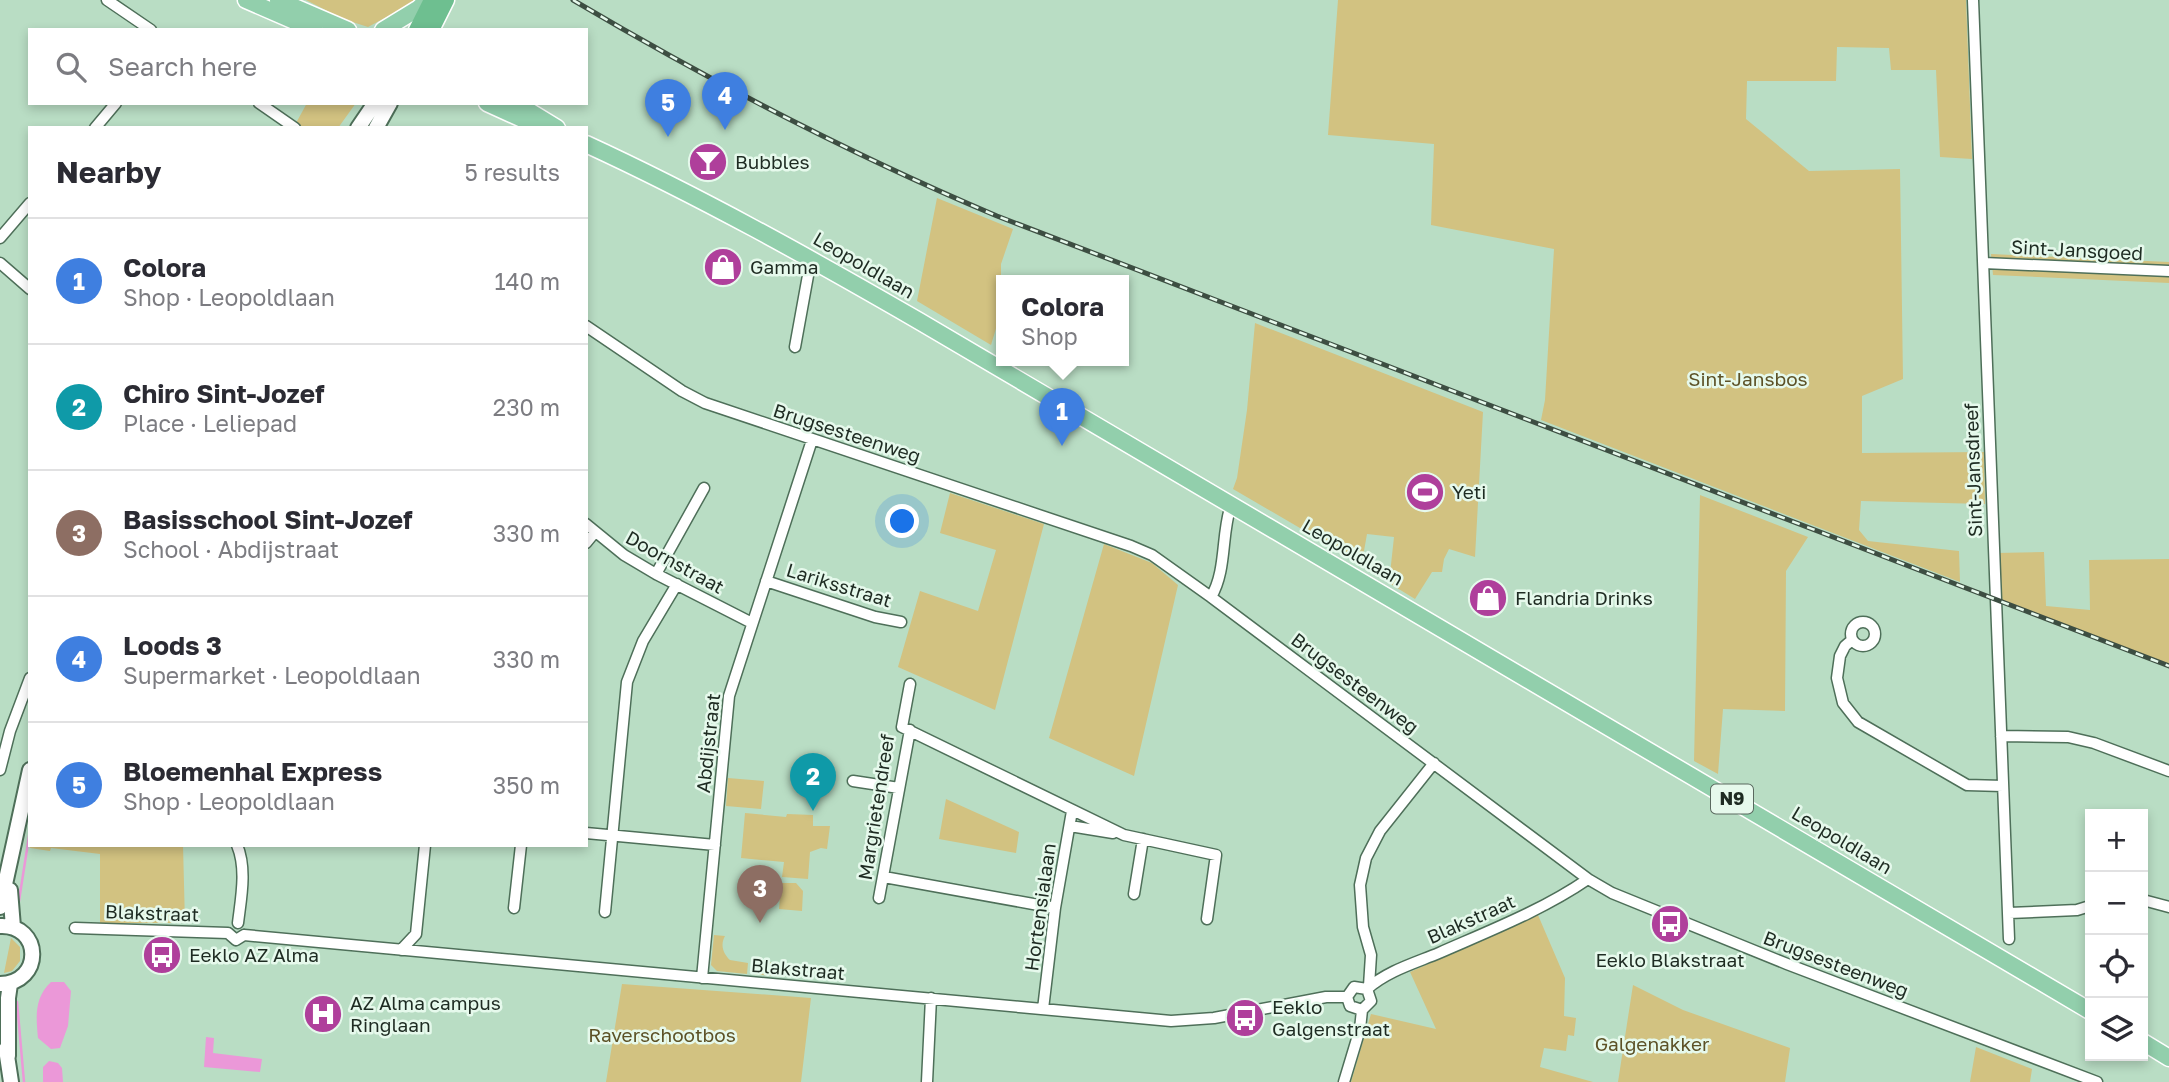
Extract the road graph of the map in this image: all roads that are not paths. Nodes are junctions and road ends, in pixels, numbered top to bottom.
1 (107, 0) edge
2 (246, 0) edge
3 (278, 0) edge
4 (429, 0) edge
5 (446, 0) edge
6 (1973, 0) edge
7 (435, 27) edge
8 (148, 28) edge
9 (310, 28) edge
10 (343, 28) edge
11 (386, 28) edge
12 (418, 28) edge
13 (114, 105) edge
14 (262, 105) edge
15 (382, 105) edge
16 (490, 105) edge
17 (519, 105) edge
18 (365, 125) edge
19 (97, 126) edge
20 (292, 126) edge
21 (538, 126) edge
22 (554, 126) edge
23 (588, 145) edge
24 (28, 205) edge
25 (0, 237) edge
26 (811, 259) junction
27 (0, 263) edge
28 (1984, 263) junction
29 (2169, 271) edge
30 (28, 287) edge
31 (588, 327) edge
32 (795, 347) dead end
33 (812, 440) junction
34 (704, 488) dead end
35 (1231, 505) junction
36 (588, 526) edge
37 (596, 532) junction
38 (588, 541) edge
39 (656, 574) junction
40 (766, 581) junction
41 (677, 584) junction
42 (1211, 597) junction
43 (901, 622) dead end
44 (752, 623) junction
45 (1852, 640) dead end
46 (28, 683) edge
47 (910, 684) dead end
48 (910, 730) junction
49 (2001, 736) junction
50 (1434, 763) junction
51 (0, 770) edge
52 (2169, 771) edge
53 (28, 777) edge
54 (853, 782) dead end
55 (2003, 786) junction
56 (899, 788) junction
57 (1072, 811) junction
58 (1070, 827) junction
59 (588, 833) edge
60 (611, 835) junction
61 (1124, 835) junction
62 (1143, 839) junction
63 (715, 845) junction
64 (239, 847) edge
65 (425, 847) edge
66 (521, 847) edge
67 (9, 868) junction
68 (884, 877) junction
69 (1588, 879) junction
70 (1134, 894) dead end
71 (879, 898) dead end
72 (2148, 901) edge
73 (0, 907) edge
74 (2169, 907) edge
75 (514, 908) dead end
76 (1055, 908) junction
77 (2085, 908) edge
78 (605, 912) dead end
79 (2009, 913) junction
80 (1206, 919) dead end
81 (238, 923) junction
82 (6, 927) edge
83 (75, 928) dead end
84 (228, 933) junction
85 (244, 934) junction
86 (416, 934) junction
87 (2008, 939) dead end
88 (401, 950) junction
89 (426, 952) junction
90 (702, 978) junction
91 (5, 984) edge
92 (1368, 988) junction
93 (1347, 997) junction
94 (931, 998) junction
95 (2085, 1008) edge
96 (1043, 1009) junction
97 (1362, 1010) junction
98 (0, 1017) edge
99 (2148, 1045) edge
100 (8, 1056) junction
101 (2169, 1058) edge
102 (11, 1082) edge
103 (927, 1082) edge
104 (1345, 1082) edge
105 (2097, 1082) edge

1 - 8 street
2 - 9 main road
3 - 10 main road
4 - 11 main road
4 - 12 highway
5 - 7 highway
6 - 28 street, Sint-Jansdreef
13 - 19 street
14 - 20 street
15 - 18 main road
16 - 21 main road
17 - 22 main road
23 - 26 main road, Leopoldlaan / N9
24 - 25 street
26 - 32 street
26 - 35 main road, Leopoldlaan / N9
27 - 30 street
28 - 29 street, Sint-Jansgoed
28 - 49 street, Sint-Jansdreef
31 - 33 street, Brugsesteenweg
33 - 40 street, Abdijstraat
33 - 42 street, Brugsesteenweg
34 - 39 street
35 - 42 street
35 - 95 main road, Leopoldlaan / N9
36 - 37 street, Doornstraat
37 - 38 street
37 - 39 street, Doornstraat
39 - 41 street, Doornstraat
40 - 43 street, Lariksstraat
40 - 44 street, Abdijstraat
41 - 44 street, Doornstraat
41 - 60 street
42 - 50 street, Brugsesteenweg
44 - 63 street, Abdijstraat
45 - 55 street
46 - 51 street
47 - 48 street, Margrietendreef
48 - 56 street, Margrietendreef
48 - 57 street
49 - 52 street
49 - 55 street, Sint-Jansdreef
50 - 69 street, Brugsesteenweg
50 - 92 street
53 - 67 main road
54 - 56 street
55 - 79 street, Sint-Jansdreef
56 - 68 street, Margrietendreef
57 - 58 street, Hortensialaan
57 - 61 street
58 - 61 street
58 - 76 street, Hortensialaan
59 - 60 street
60 - 63 street
60 - 78 street
61 - 62 street
62 - 70 street
62 - 80 street
63 - 90 street, Abdijstraat
64 - 81 street
65 - 86 street
66 - 75 street
67 - 73 main road
67 - 82 main road
68 - 71 street, Margrietendreef
68 - 76 street
69 - 92 street, Blakstraat
69 - 105 street, Brugsesteenweg
72 - 74 street
76 - 96 street, Hortensialaan
77 - 79 street
79 - 87 street, Sint-Jansdreef
81 - 84 street
81 - 85 street
82 - 91 main road
83 - 84 street, Blakstraat
84 - 85 street
85 - 88 street, Blakstraat
86 - 88 street
86 - 89 street
88 - 89 street, Blakstraat
89 - 90 street, Blakstraat
90 - 94 street, Blakstraat
91 - 100 main road
92 - 93 street
92 - 97 street
93 - 96 street, Blakstraat
93 - 97 street
94 - 96 street, Blakstraat
94 - 103 street
97 - 104 street
98 - 100 main road
99 - 101 main road
100 - 102 main road

